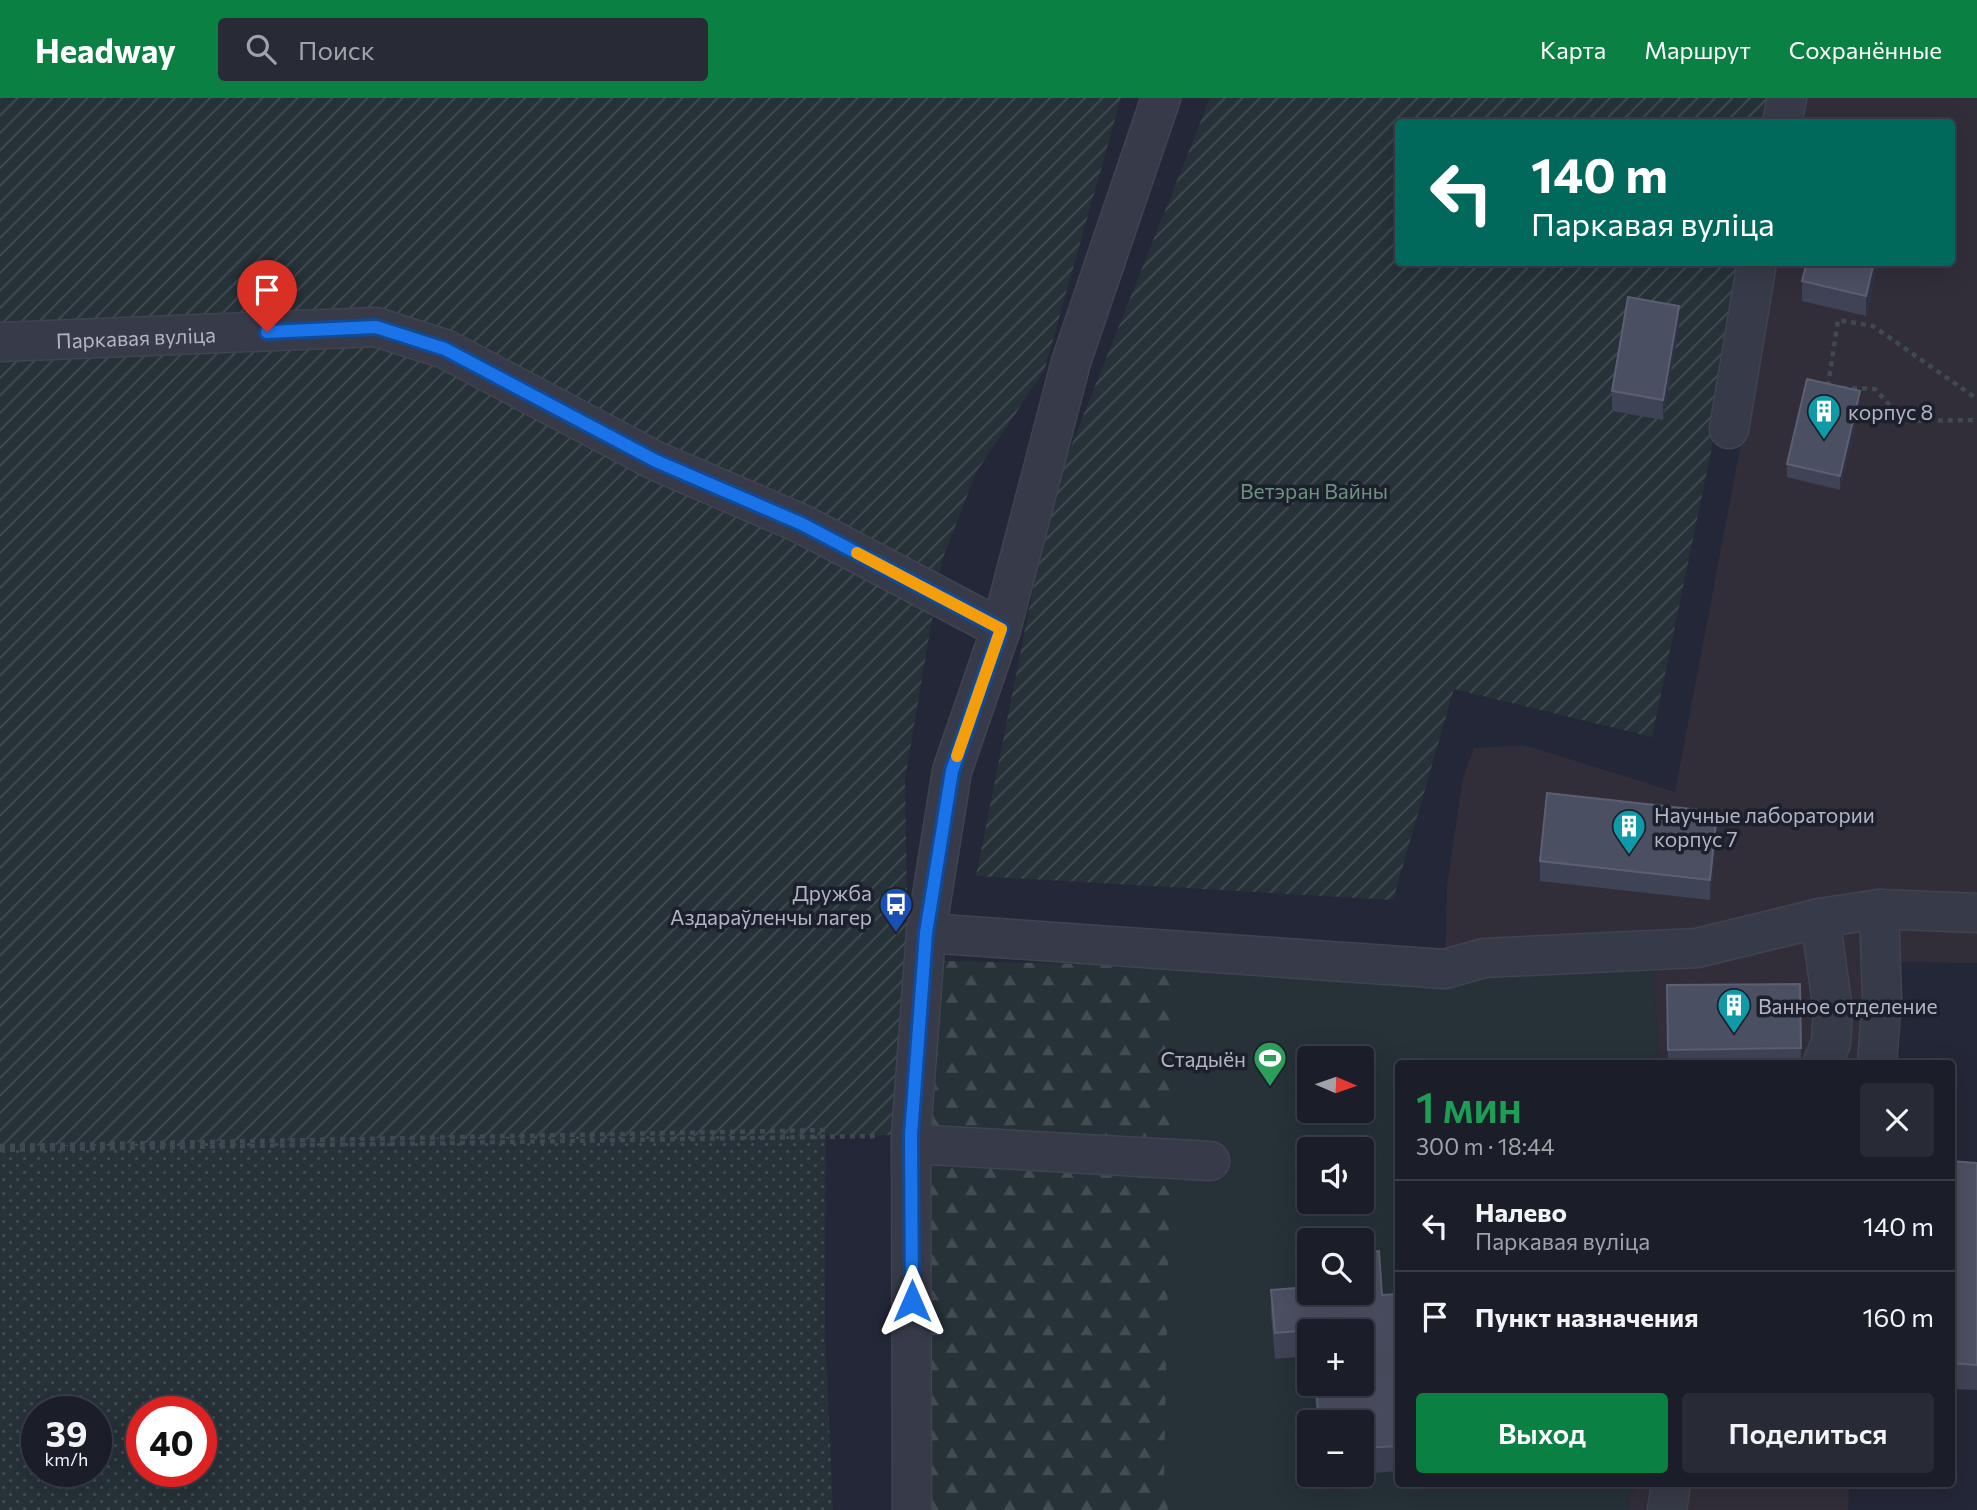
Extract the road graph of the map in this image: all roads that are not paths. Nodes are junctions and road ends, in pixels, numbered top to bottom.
1 (1161, 98) edge
2 (1787, 98) edge
3 (1783, 119) edge
4 (1756, 266) edge
5 (0, 342) edge
6 (1729, 429) dead end
7 (1001, 629) junction
8 (1879, 909) junction
9 (1977, 913) edge
10 (1820, 918) junction
11 (926, 933) junction
12 (1824, 1060) edge
13 (1877, 1060) edge
14 (911, 1140) junction
15 (1210, 1161) dead end
16 (1671, 1487) edge
17 (912, 1510) edge
18 (1667, 1510) edge

1 - 7 street
2 - 3 street
4 - 6 street
5 - 7 street, Паркавая вуліца
7 - 11 street
8 - 9 street
8 - 10 street
8 - 13 street
10 - 11 street
10 - 12 street
11 - 14 street
14 - 15 street
14 - 17 street
16 - 18 street

